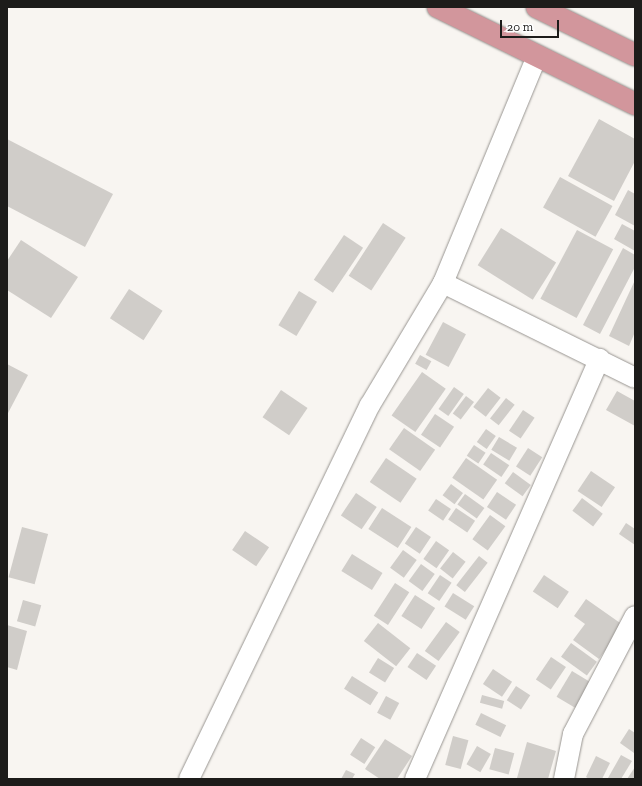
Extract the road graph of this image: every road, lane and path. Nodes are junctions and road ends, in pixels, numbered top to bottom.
1 (438, 7) edge
2 (537, 7) edge
3 (635, 55) edge
4 (537, 56) junction
5 (635, 104) edge
6 (443, 283) junction
7 (599, 359) junction
8 (635, 378) edge
9 (635, 616) edge
10 (189, 779) edge
11 (415, 779) edge
12 (564, 779) edge

1 - 4 highway
2 - 3 highway
4 - 5 highway
4 - 6 street
6 - 7 street
6 - 10 street
7 - 8 street
7 - 11 street
9 - 12 street

